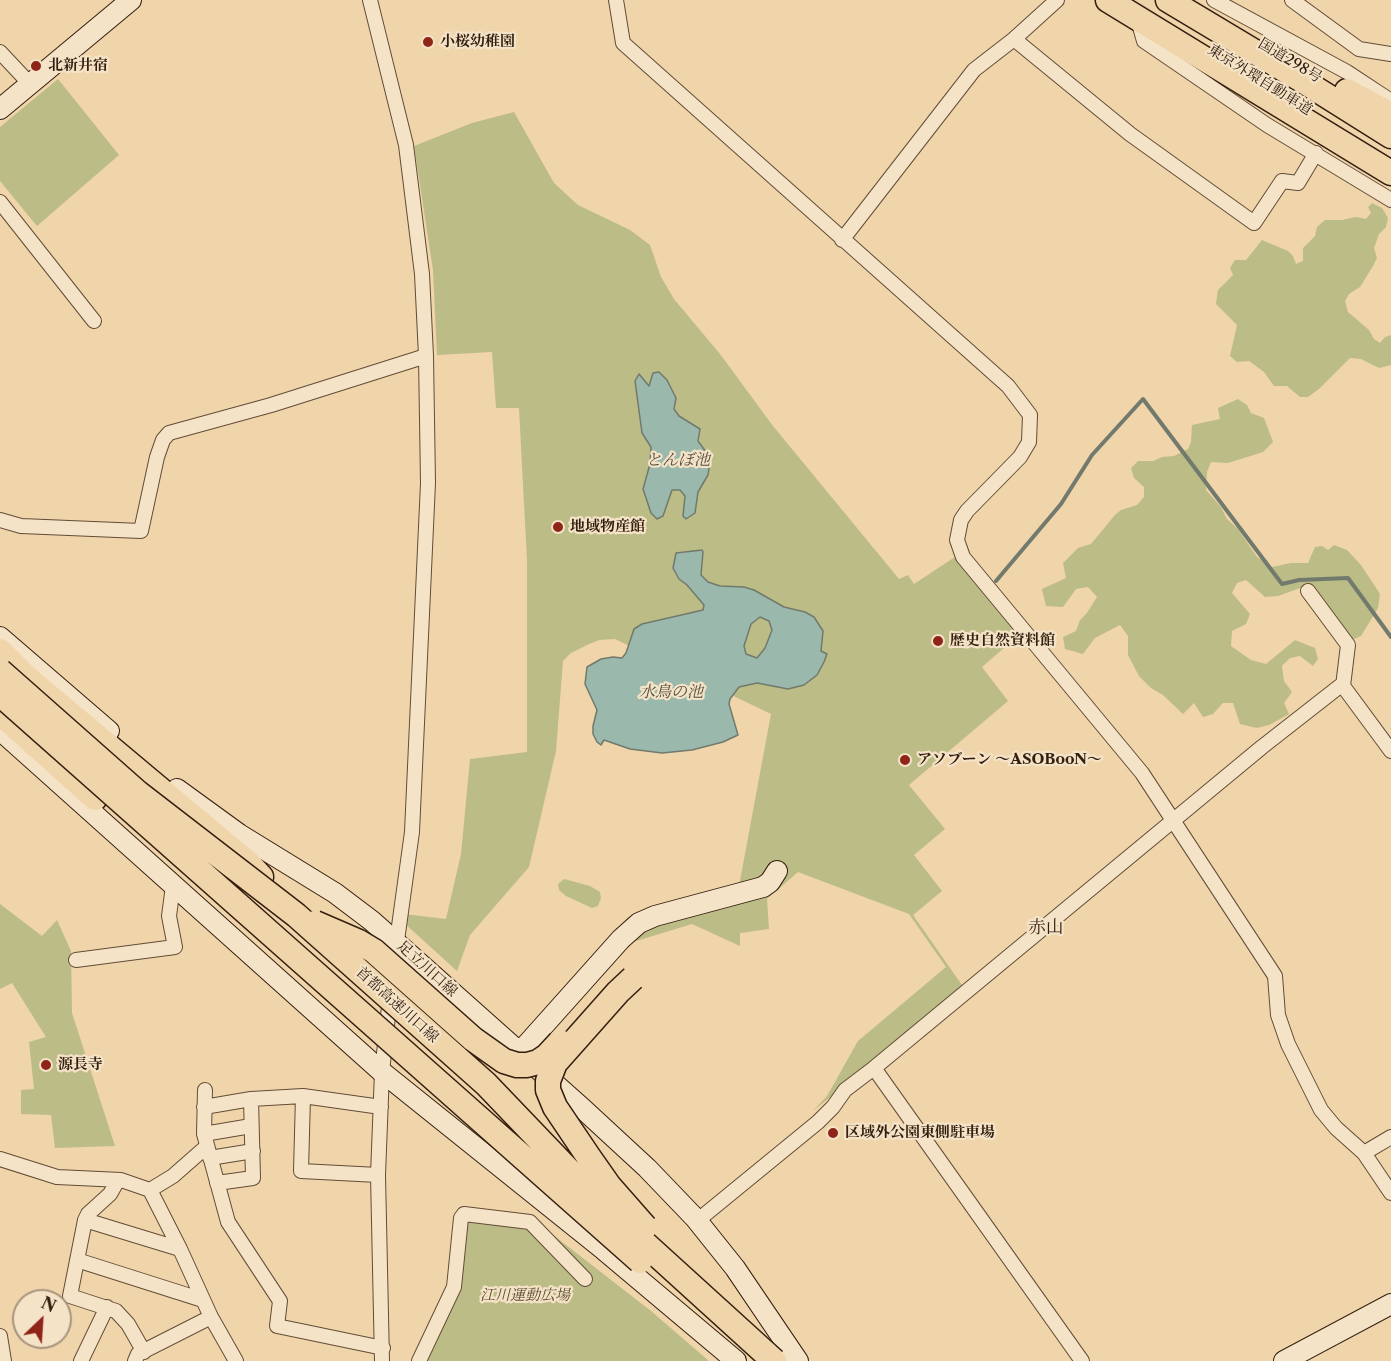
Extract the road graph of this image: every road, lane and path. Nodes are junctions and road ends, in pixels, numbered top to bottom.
1 (131, 0) edge
2 (370, 0) edge
3 (616, 0) edge
4 (1057, 0) edge
5 (1108, 0) edge
6 (1168, 0) edge
7 (1187, 0) edge
8 (1214, 0) edge
9 (1292, 0) edge
10 (1132, 9) edge
11 (1014, 39) junction
12 (1359, 49) junction
13 (0, 52) edge
14 (1391, 54) edge
15 (1202, 57) junction
16 (1286, 59) junction
17 (1347, 72) junction
18 (30, 84) junction
19 (1391, 101) edge
20 (0, 109) edge
21 (1391, 115) edge
22 (1391, 125) edge
23 (1391, 136) edge
24 (1316, 153) junction
25 (1391, 161) edge
26 (1391, 173) edge
27 (1391, 182) edge
28 (1391, 200) edge
29 (0, 202) edge
30 (842, 240) junction
31 (94, 321) dead end
32 (426, 356) junction
33 (0, 520) edge
34 (1308, 591) dead end
35 (0, 637) edge
36 (0, 651) edge
37 (0, 671) edge
38 (1343, 686) junction
39 (0, 694) edge
40 (0, 713) edge
41 (0, 730) edge
42 (1391, 751) edge
43 (1173, 821) junction
44 (777, 871) dead end
45 (173, 886) junction
46 (296, 915) junction
47 (396, 941) junction
48 (76, 960) dead end
49 (520, 1052) junction
50 (874, 1068) junction
51 (382, 1072) junction
52 (205, 1090) dead end
53 (303, 1096) junction
54 (251, 1099) junction
55 (204, 1107) junction
56 (381, 1107) junction
57 (251, 1126) junction
58 (1391, 1137) edge
59 (207, 1146) junction
60 (253, 1151) junction
61 (1364, 1153) junction
62 (0, 1159) edge
63 (378, 1174) junction
64 (118, 1180) junction
65 (548, 1181) junction
66 (217, 1183) junction
67 (150, 1190) junction
68 (1391, 1193) edge
69 (85, 1220) junction
70 (697, 1221) junction
71 (180, 1249) junction
72 (77, 1260) junction
73 (585, 1279) dead end
74 (203, 1300) junction
75 (1391, 1304) edge
76 (107, 1307) junction
77 (211, 1317) junction
78 (0, 1336) edge
79 (382, 1354) edge
80 (139, 1356) edge
81 (765, 1360) edge
82 (3, 1361) edge
83 (81, 1361) edge
84 (236, 1361) edge
85 (419, 1361) edge
86 (736, 1361) edge
87 (798, 1361) edge
88 (1082, 1361) edge
89 (1284, 1361) edge

1 - 18 main road
2 - 32 street
3 - 30 street
4 - 11 street
5 - 10 highway
6 - 23 highway, 東京外環自動車道
7 - 16 highway, 国道298号
8 - 17 street
9 - 12 street
10 - 15 highway
10 - 24 street
10 - 25 highway, 東京外環自動車道
11 - 24 street
11 - 30 street
12 - 14 street
12 - 17 street
13 - 18 street
15 - 26 highway
15 - 27 highway
16 - 21 highway
16 - 22 highway, 国道298号
17 - 19 street
18 - 20 main road
24 - 28 street
29 - 31 street
30 - 43 street
32 - 33 street
32 - 47 street
34 - 38 street
35 - 47 main road, 足立川口線
36 - 46 highway, bridge
37 - 46 highway, 首都高速川口線, bridge
38 - 42 street
38 - 43 street
39 - 65 highway, 首都高速川口線, bridge
40 - 65 highway, bridge
41 - 45 main road
43 - 50 street
43 - 61 street
44 - 49 main road
45 - 48 street
45 - 51 main road
46 - 81 highway, 首都高速川口線, bridge
46 - 81 highway, bridge
47 - 49 main road, 足立川口線
47 - 51 street
49 - 70 main road, 足立川口線
50 - 70 street
50 - 88 street
51 - 56 street
51 - 86 main road
52 - 55 street
53 - 54 street
53 - 56 street
53 - 63 street
54 - 55 street
54 - 57 street
55 - 59 street
56 - 63 street
57 - 59 street
57 - 60 street
58 - 61 street
59 - 60 street
59 - 66 street
59 - 67 street
60 - 66 street
61 - 68 street
62 - 64 street
63 - 79 street
64 - 67 street
64 - 69 street
65 - 81 highway, 首都高速川口線, bridge
66 - 79 street
67 - 71 street
69 - 71 street
69 - 72 street
70 - 87 main road, 足立川口線
71 - 74 street
72 - 74 street
72 - 76 street
73 - 85 street
74 - 77 street
75 - 89 main road
76 - 80 street
76 - 83 street
77 - 80 street
77 - 84 street
78 - 82 street

